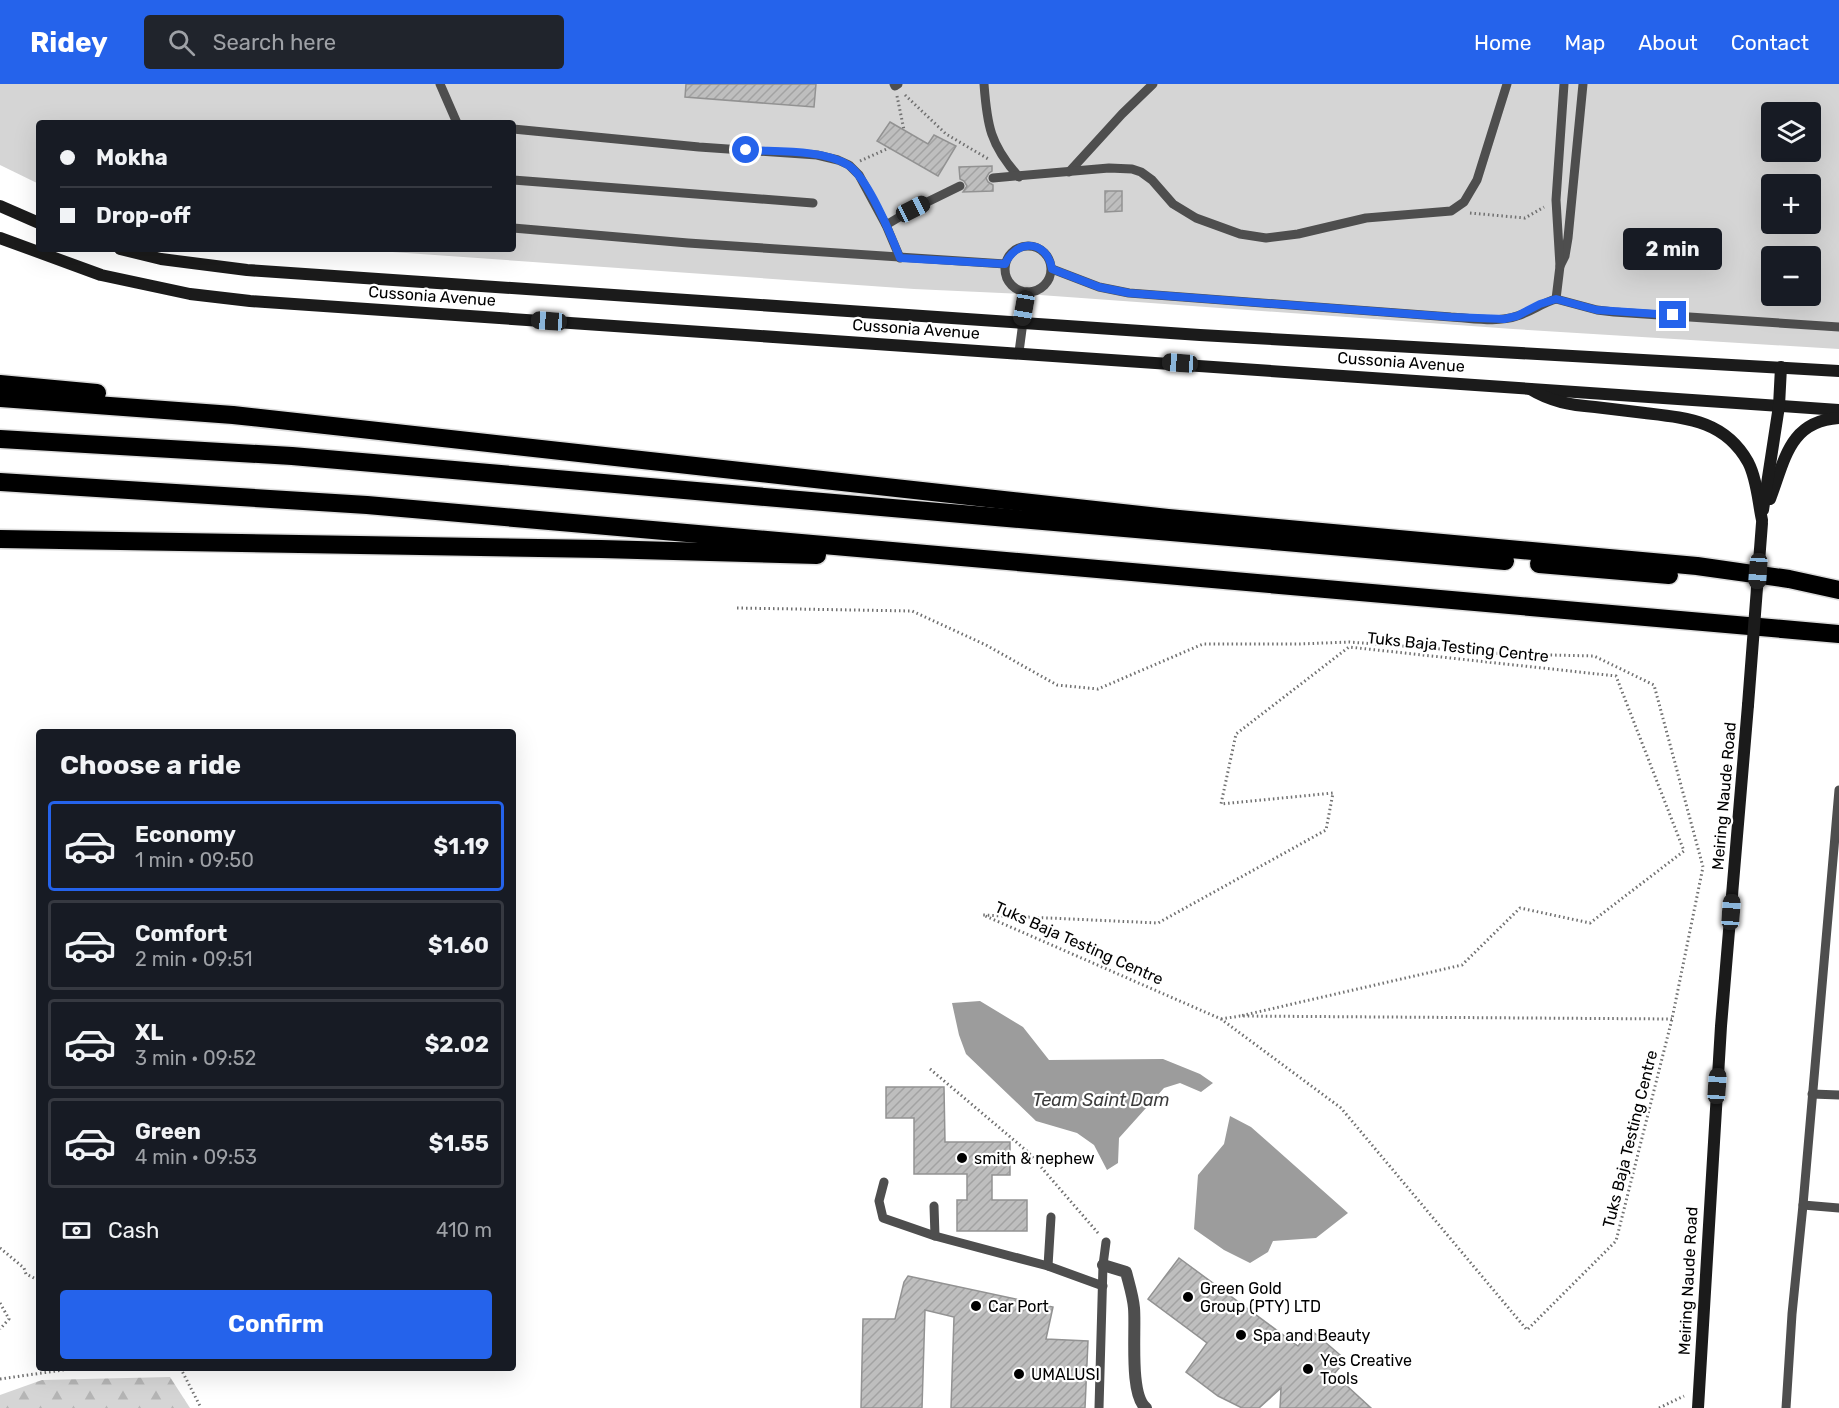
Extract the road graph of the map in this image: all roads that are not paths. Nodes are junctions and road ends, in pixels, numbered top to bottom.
1 (440, 84) edge
2 (984, 84) edge
3 (1153, 84) edge
4 (1507, 84) edge
5 (1564, 84) edge
6 (1583, 84) edge
7 (456, 120) edge
8 (516, 129) edge
9 (1069, 172) junction
10 (1019, 177) junction
11 (993, 178) dead end
12 (516, 180) edge
13 (960, 186) dead end
14 (813, 202) dead end
15 (0, 206) edge
16 (36, 222) edge
17 (886, 225) junction
18 (516, 228) edge
19 (0, 238) edge
20 (36, 251) edge
21 (38, 252) edge
22 (132, 252) edge
23 (900, 258) junction
24 (1005, 264) junction
25 (1560, 266) junction
26 (1052, 269) junction
27 (1027, 292) junction
28 (1556, 299) junction
29 (1022, 323) junction
30 (1839, 327) edge
31 (1018, 352) junction
32 (1781, 367) junction
33 (1839, 371) edge
34 (0, 384) edge
35 (1528, 387) junction
36 (0, 398) edge
37 (1779, 406) junction
38 (1839, 410) edge
39 (233, 415) junction
40 (1839, 418) edge
41 (0, 439) edge
42 (0, 482) edge
43 (1762, 522) junction
44 (0, 541) edge
45 (1117, 570) junction
46 (1839, 590) edge
47 (1839, 634) edge
48 (1839, 790) edge
49 (1837, 854) edge
50 (1812, 1094) junction
51 (1839, 1095) edge
52 (884, 1182) dead end
53 (1803, 1205) junction
54 (934, 1206) dead end
55 (1839, 1208) edge
56 (1051, 1217) dead end
57 (935, 1236) junction
58 (1106, 1242) road end
59 (1103, 1264) junction
60 (1048, 1266) junction
61 (1103, 1286) junction
62 (1099, 1408) edge
63 (1146, 1408) edge
64 (1698, 1408) edge
65 (1787, 1408) edge

1 - 7 lane
2 - 10 lane
3 - 9 lane
4 - 9 lane
5 - 25 lane
6 - 25 lane
8 - 17 lane
9 - 10 lane
10 - 11 lane
12 - 14 lane
13 - 17 lane
15 - 16 main road
17 - 23 lane
18 - 23 lane
19 - 20 main road, Cussonia Avenue
21 - 31 main road, Cussonia Avenue
22 - 29 main road, Cussonia Avenue
23 - 24 lane
24 - 26 lane
24 - 27 lane
25 - 28 lane
26 - 27 lane
26 - 28 lane
27 - 29 lane
28 - 30 lane
29 - 31 lane
29 - 32 main road, Cussonia Avenue
31 - 35 main road, Cussonia Avenue
32 - 33 main road, Cussonia Avenue
32 - 37 main road, Meiring Naude Road
34 - 39 highway
35 - 37 main road, Cussonia Avenue
35 - 43 main road
36 - 39 highway
37 - 38 main road, Cussonia Avenue
37 - 43 main road, Meiring Naude Road
39 - 46 highway
40 - 43 main road
41 - 46 highway
42 - 45 highway
43 - 64 main road, Meiring Naude Road, bridge
44 - 45 highway
45 - 47 highway
48 - 49 lane
49 - 50 lane
50 - 51 lane
50 - 53 lane
52 - 57 lane
53 - 55 lane
53 - 65 lane
54 - 57 lane
56 - 60 lane
57 - 60 lane
58 - 59 lane
59 - 61 lane
59 - 63 street
60 - 61 lane
61 - 62 lane

